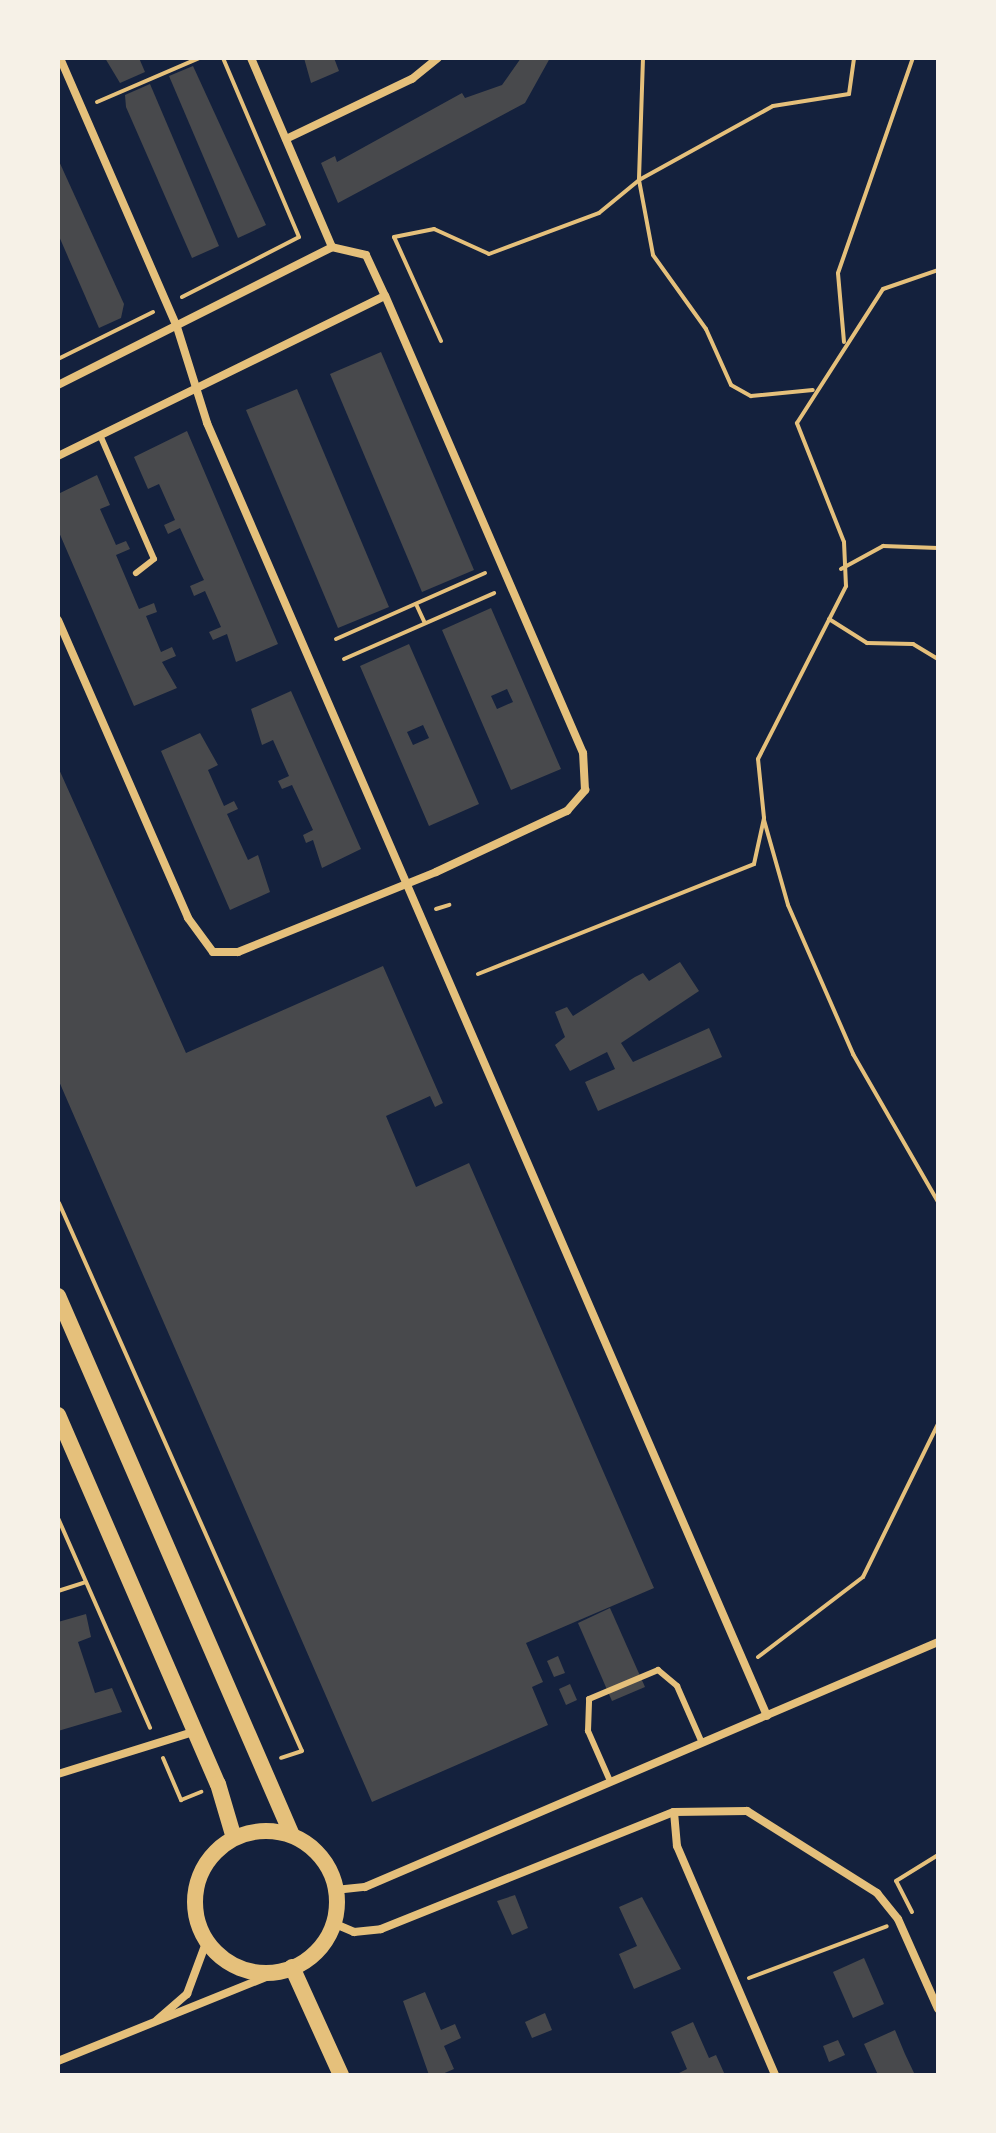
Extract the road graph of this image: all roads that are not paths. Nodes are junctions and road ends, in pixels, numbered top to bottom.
1 (60, 58) edge
2 (251, 58) edge
3 (438, 58) edge
4 (286, 139) junction
5 (332, 247) junction
6 (385, 296) junction
7 (177, 327) junction
8 (58, 385) edge
9 (193, 390) junction
10 (100, 435) junction
11 (58, 456) edge
12 (136, 573) dead end
13 (58, 620) edge
14 (405, 883) junction
15 (58, 1296) edge
16 (58, 1415) edge
17 (938, 1642) edge
18 (767, 1716) junction
19 (193, 1732) junction
20 (702, 1743) junction
21 (58, 1774) edge
22 (610, 1781) junction
23 (674, 1812) junction
24 (291, 1833) junction
25 (234, 1838) junction
26 (335, 1890) junction
27 (333, 1923) junction
28 (206, 1943) junction
29 (284, 1970) junction
30 (934, 1990) edge
31 (938, 2009) edge
32 (155, 2021) junction
33 (58, 2061) edge
34 (341, 2075) edge
35 (775, 2075) edge

1 - 7 street
2 - 4 street
3 - 4 street
4 - 5 street
5 - 6 street
5 - 7 street
6 - 9 street
6 - 14 street
7 - 8 street
7 - 9 street
9 - 10 street
9 - 14 street
10 - 11 street
10 - 12 lane
13 - 14 street
14 - 18 street
15 - 24 main road
16 - 19 main road
17 - 18 street
18 - 20 street
19 - 21 street
19 - 25 main road
20 - 22 street
20 - 22 lane
22 - 26 street
23 - 27 street
23 - 30 street
23 - 35 street
24 - 25 main road
24 - 26 main road
25 - 28 main road
26 - 27 main road
27 - 29 main road
28 - 29 main road
28 - 32 street
29 - 32 street
29 - 34 main road
30 - 31 street
32 - 33 street

